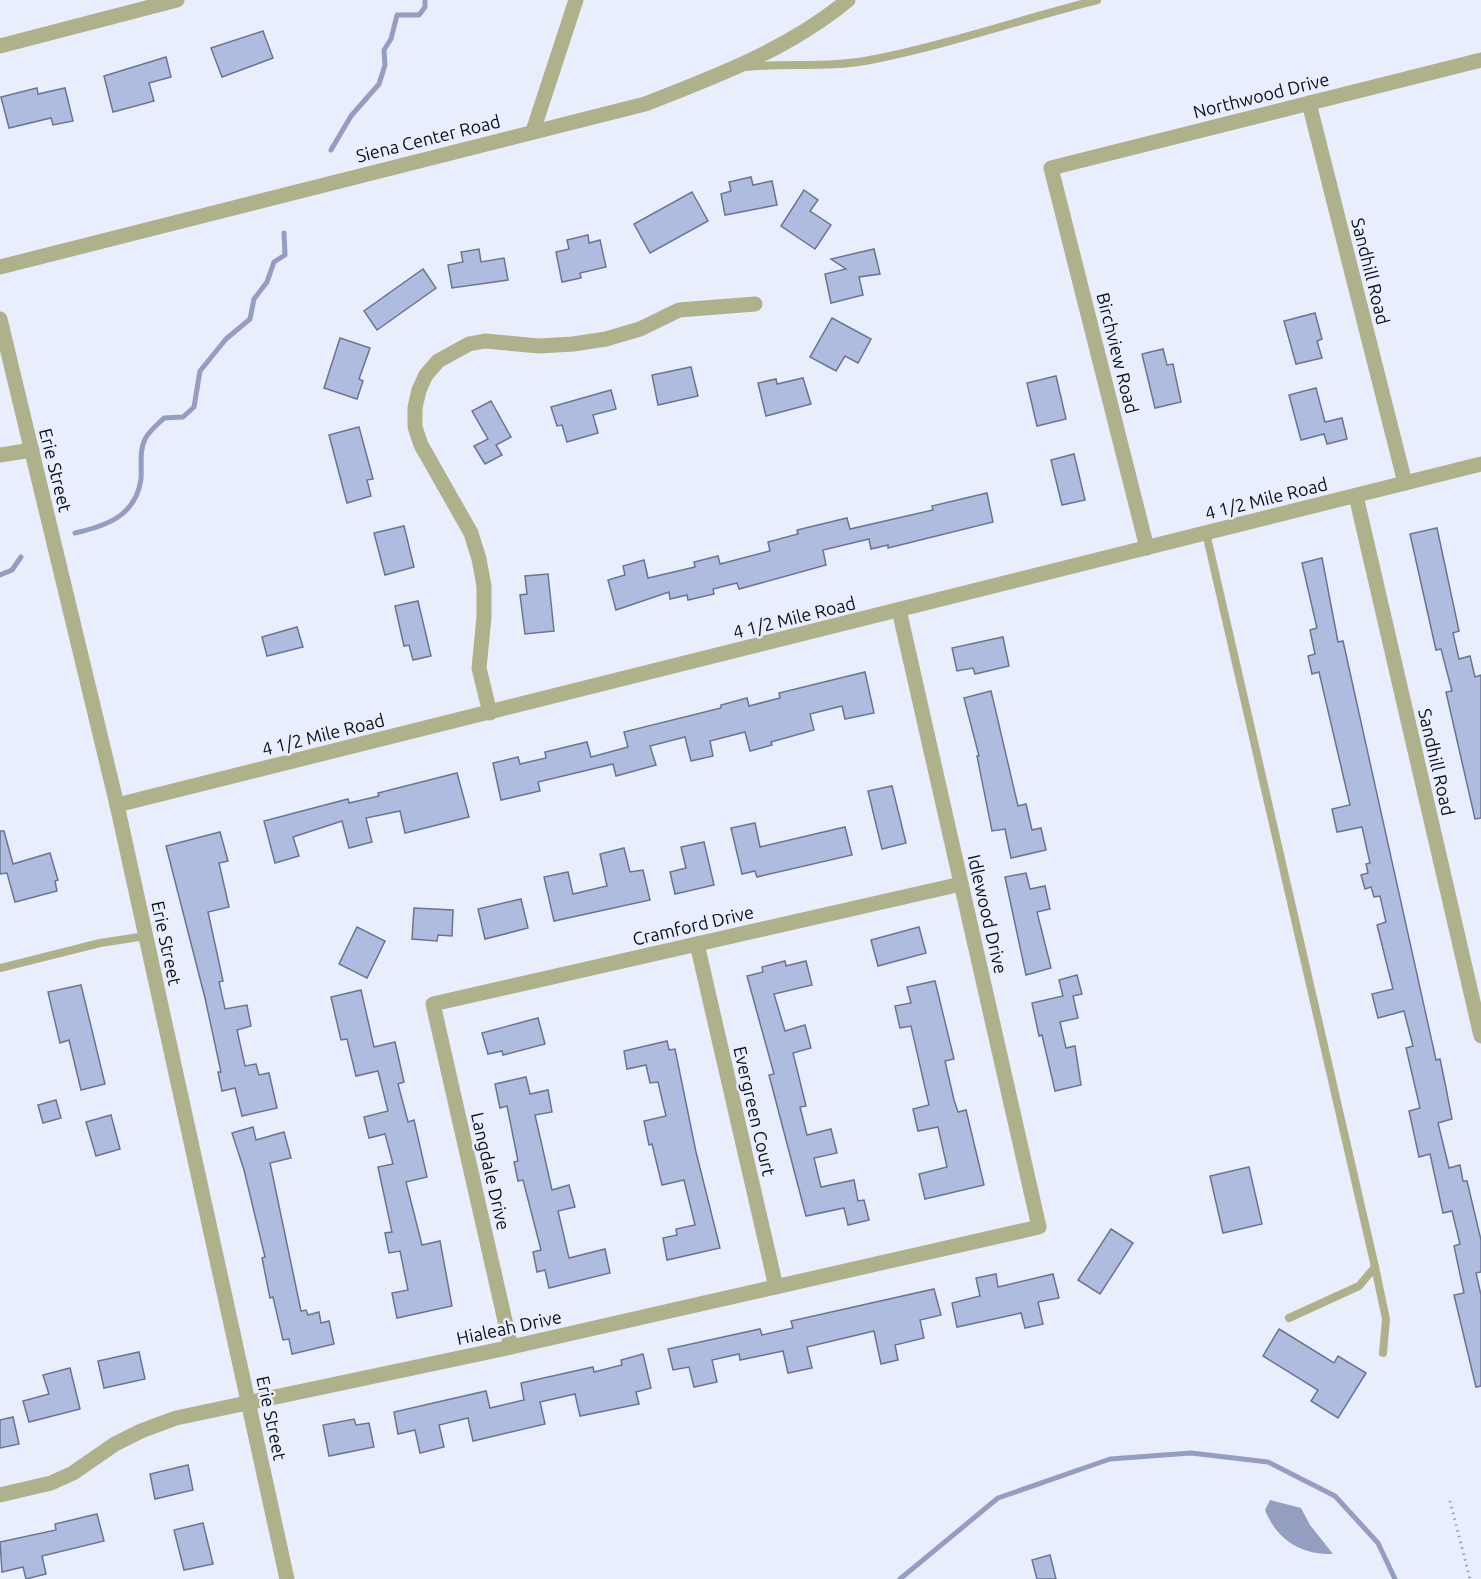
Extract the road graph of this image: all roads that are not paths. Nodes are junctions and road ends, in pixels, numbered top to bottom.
1 (177, 0) edge
2 (576, 0) edge
3 (848, 0) edge
4 (1097, 0) edge
5 (0, 46) edge
6 (1481, 60) edge
7 (739, 68) junction
8 (1309, 103) junction
9 (533, 131) junction
10 (1052, 168) joint
11 (0, 267) edge
12 (755, 304) dead end
13 (0, 319) edge
14 (32, 450) junction
15 (0, 455) edge
16 (1481, 464) edge
17 (1405, 483) junction
18 (1356, 496) junction
19 (1206, 533) junction
20 (1147, 548) junction
21 (899, 610) junction
22 (490, 713) junction
23 (117, 806) junction
24 (961, 884) junction
25 (146, 936) junction
26 (697, 944) junction
27 (0, 968) edge
28 (433, 1004) joint
29 (1481, 1036) edge
30 (1040, 1227) joint
31 (1376, 1267) junction
32 (776, 1287) junction
33 (1289, 1318) dead end
34 (511, 1347) junction
35 (1383, 1353) dead end
36 (249, 1404) junction
37 (0, 1495) edge
38 (287, 1579) edge

1 - 5 street
2 - 9 street
3 - 7 street, Siena Center Road
4 - 7 lane
6 - 8 street, Northwood Drive
7 - 9 street, Siena Center Road
8 - 10 street, Northwood Drive
8 - 17 street, Sandhill Road
9 - 11 street, Siena Center Road
10 - 20 street, Birchview Road
12 - 22 street
13 - 14 street, Erie Street
14 - 15 street
14 - 23 street, Erie Street
16 - 17 street, 4 1/2 Mile Road
17 - 18 street, 4 1/2 Mile Road
18 - 19 street, 4 1/2 Mile Road
18 - 29 street, Sandhill Road
19 - 20 street, 4 1/2 Mile Road
19 - 31 lane
20 - 21 street, 4 1/2 Mile Road
21 - 22 street, 4 1/2 Mile Road
21 - 24 street, Idlewood Drive
22 - 23 street, 4 1/2 Mile Road
23 - 25 street, Erie Street
24 - 26 street, Cramford Drive
24 - 30 street, Idlewood Drive
25 - 27 lane
25 - 36 street, Erie Street
26 - 28 street, Cramford Drive
26 - 32 street, Evergreen Court
28 - 34 street, Langdale Drive
30 - 32 street, Hialeah Drive
31 - 33 lane
31 - 35 lane
32 - 34 street, Hialeah Drive
34 - 36 street, Hialeah Drive
36 - 37 street, Hialeah Drive
36 - 38 street, Erie Street

